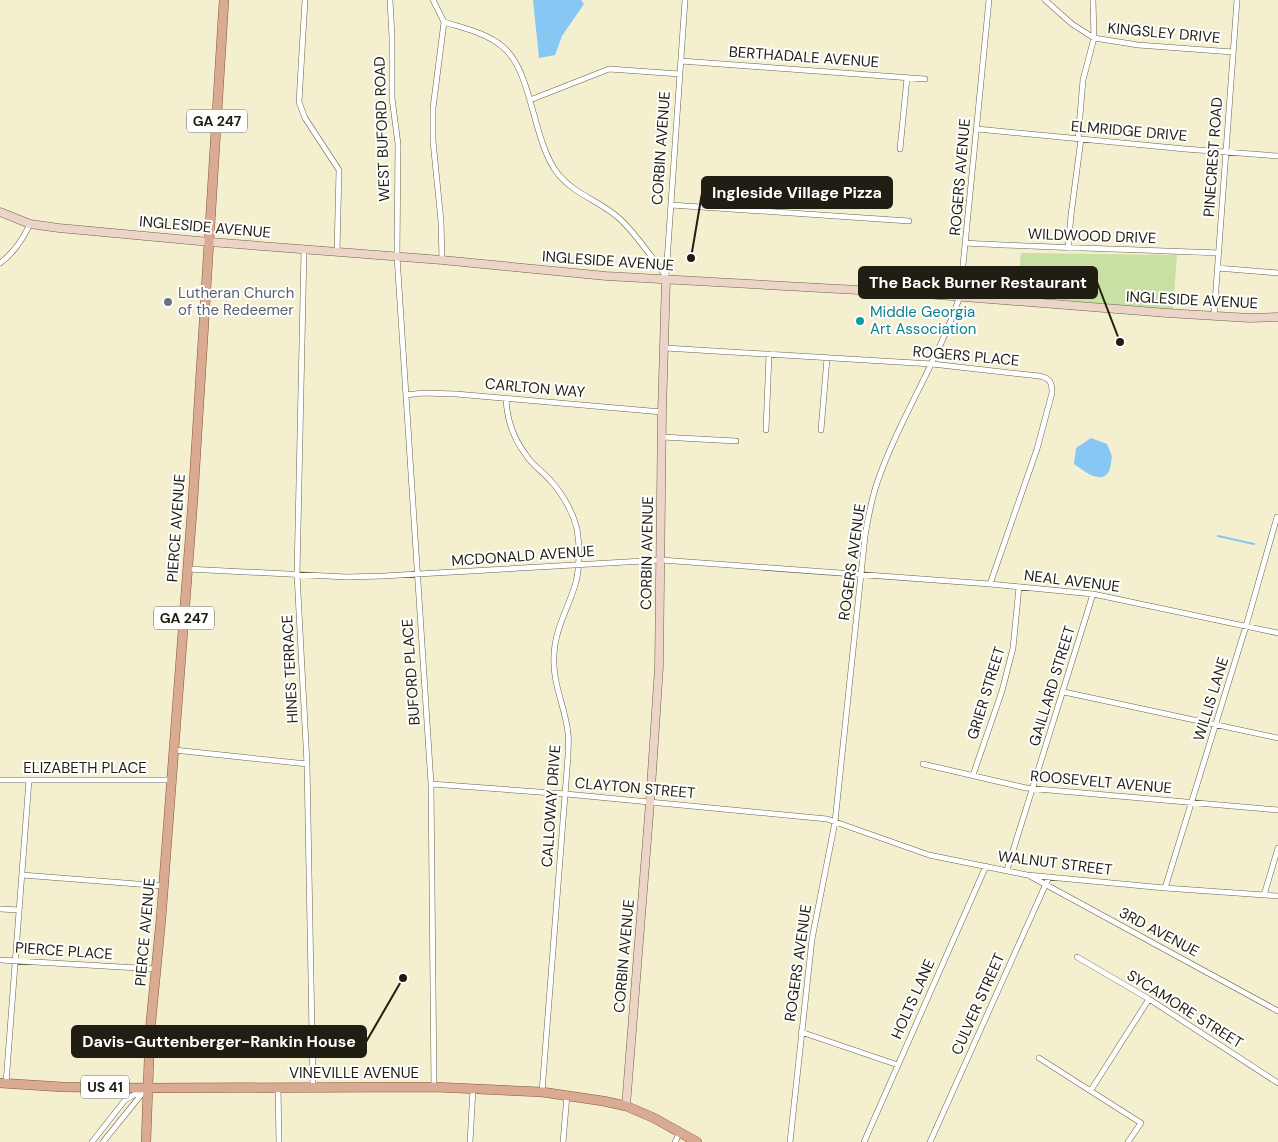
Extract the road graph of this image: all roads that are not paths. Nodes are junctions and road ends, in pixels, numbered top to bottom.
1 (224, 0) edge
2 (306, 0) edge
3 (390, 0) edge
4 (432, 0) edge
5 (686, 0) edge
6 (989, 0) edge
7 (1045, 0) edge
8 (1093, 0) edge
9 (1237, 0) edge
10 (444, 22) junction
11 (1094, 38) junction
12 (1233, 52) junction
13 (681, 61) junction
14 (680, 74) junction
15 (907, 78) junction
16 (925, 79) dead end
17 (530, 100) junction
18 (977, 129) junction
19 (1080, 139) junction
20 (900, 149) dead end
21 (1226, 152) junction
22 (1278, 156) edge
23 (671, 204) junction
24 (0, 212) edge
25 (909, 221) dead end
26 (30, 224) junction
27 (210, 242) junction
28 (966, 243) junction
29 (1068, 248) junction
30 (304, 250) junction
31 (336, 252) junction
32 (1218, 253) junction
33 (397, 256) junction
34 (442, 260) junction
35 (0, 263) edge
36 (1217, 268) junction
37 (1278, 273) edge
38 (666, 279) junction
39 (960, 296) junction
40 (1214, 316) junction
41 (1278, 317) edge
42 (664, 348) junction
43 (769, 354) junction
44 (827, 358) junction
45 (932, 364) junction
46 (406, 395) junction
47 (506, 399) junction
48 (662, 412) junction
49 (766, 430) dead end
50 (821, 430) dead end
51 (662, 437) junction
52 (736, 441) dead end
53 (1277, 517) dead end
54 (1272, 535) junction
55 (1278, 536) edge
56 (661, 560) junction
57 (579, 564) junction
58 (187, 569) junction
59 (297, 574) junction
60 (417, 575) junction
61 (860, 575) junction
62 (990, 584) junction
63 (1019, 587) junction
64 (1093, 594) junction
65 (1246, 626) junction
66 (1278, 633) edge
67 (1064, 692) junction
68 (1216, 724) junction
69 (1278, 738) edge
70 (174, 750) junction
71 (307, 764) junction
72 (923, 764) dead end
73 (973, 775) junction
74 (0, 780) edge
75 (29, 780) junction
76 (170, 780) junction
77 (431, 784) junction
78 (1032, 789) junction
79 (566, 794) junction
80 (650, 802) junction
81 (1191, 802) junction
82 (1278, 810) edge
83 (835, 822) junction
84 (1278, 848) edge
85 (986, 866) junction
86 (1007, 870) junction
87 (22, 875) junction
88 (1027, 875) junction
89 (1048, 877) junction
90 (1045, 884) junction
91 (163, 886) junction
92 (1165, 888) junction
93 (1264, 895) junction
94 (1278, 896) edge
95 (0, 909) edge
96 (19, 910) junction
97 (1077, 957) dead end
98 (0, 960) edge
99 (15, 960) junction
100 (156, 969) junction
101 (1149, 999) junction
102 (1278, 1011) edge
103 (801, 1032) junction
104 (1039, 1058) dead end
105 (898, 1065) junction
106 (3, 1083) edge
107 (1278, 1083) edge
108 (278, 1086) junction
109 (313, 1087) junction
110 (434, 1087) junction
111 (147, 1088) junction
112 (473, 1089) junction
113 (1091, 1090) junction
114 (542, 1092) junction
115 (567, 1095) junction
116 (626, 1106) junction
117 (680, 1132) junction
118 (92, 1142) edge
119 (103, 1142) edge
120 (146, 1142) edge
121 (279, 1142) edge
122 (470, 1142) edge
123 (564, 1142) edge
124 (675, 1142) edge
125 (697, 1142) edge
126 (790, 1142) edge
127 (864, 1142) edge
128 (930, 1142) edge
129 (1128, 1142) edge

1 - 27 main road, PIERCE AVENUE / GA 247
2 - 31 street
3 - 33 street, WEST BUFORD ROAD
4 - 10 street
5 - 13 street, CORBIN AVENUE
6 - 18 street, ROGERS AVENUE
7 - 11 street, KINGSLEY DRIVE
8 - 11 street
9 - 12 street, PINECREST ROAD
10 - 17 street
10 - 34 street
11 - 12 street, KINGSLEY DRIVE
11 - 19 street
12 - 21 street, PINECREST ROAD
13 - 14 street, CORBIN AVENUE
13 - 15 street, BERTHADALE AVENUE
14 - 17 street
14 - 23 street, CORBIN AVENUE
15 - 16 street, BERTHADALE AVENUE
15 - 20 street
17 - 38 street
18 - 19 street, ELMRIDGE DRIVE
18 - 28 street, ROGERS AVENUE
19 - 21 street, ELMRIDGE DRIVE
19 - 29 street
21 - 22 street, ELMRIDGE DRIVE
21 - 32 street, PINECREST ROAD
23 - 25 street
23 - 38 street, CORBIN AVENUE
24 - 26 street, INGLESIDE AVENUE
26 - 27 street, INGLESIDE AVENUE
26 - 35 street
27 - 30 street, INGLESIDE AVENUE
27 - 58 main road, PIERCE AVENUE / GA 247
28 - 29 street, WILDWOOD DRIVE
28 - 39 street, ROGERS AVENUE
29 - 32 street, WILDWOOD DRIVE
30 - 31 street, INGLESIDE AVENUE
30 - 59 street, HINES TERRACE
31 - 33 street, INGLESIDE AVENUE
32 - 36 street, PINECREST ROAD
33 - 34 street, INGLESIDE AVENUE
33 - 46 street, BUFORD PLACE
34 - 38 street, INGLESIDE AVENUE
36 - 37 street
36 - 40 street, PINECREST ROAD
38 - 39 street, INGLESIDE AVENUE
38 - 42 street, CORBIN AVENUE
39 - 40 street, INGLESIDE AVENUE
39 - 45 street, ROGERS AVENUE
40 - 41 street, INGLESIDE AVENUE
42 - 43 street, ROGERS PLACE
42 - 48 street, CORBIN AVENUE
43 - 44 street, ROGERS PLACE
43 - 49 street
44 - 45 street, ROGERS PLACE
44 - 50 street
45 - 61 street, ROGERS AVENUE
45 - 62 street, ROGERS PLACE
46 - 47 street, CARLTON WAY
46 - 60 street, BUFORD PLACE
47 - 48 street, CARLTON WAY
47 - 57 street, CALLOWAY DRIVE
48 - 51 street, CORBIN AVENUE
51 - 52 street
51 - 56 street, CORBIN AVENUE
53 - 54 street, WILLIS LANE
54 - 55 street
54 - 65 street, WILLIS LANE
56 - 57 street, MCDONALD AVENUE
56 - 61 street, MCDONALD AVENUE
56 - 80 street, CORBIN AVENUE
57 - 60 street, MCDONALD AVENUE
57 - 79 street, CALLOWAY DRIVE
58 - 59 street, MCDONALD AVENUE
58 - 70 main road, PIERCE AVENUE / GA 247
59 - 60 street, MCDONALD AVENUE
59 - 71 street, HINES TERRACE
60 - 77 street, BUFORD PLACE
61 - 62 street, NEAL AVENUE
61 - 83 street, ROGERS AVENUE
62 - 63 street, NEAL AVENUE
63 - 64 street, NEAL AVENUE
63 - 73 street, GRIER STREET
64 - 65 street, NEAL AVENUE
64 - 67 street, GAILLARD STREET
65 - 66 street, NEAL AVENUE
65 - 68 street, WILLIS LANE
67 - 68 street
67 - 78 street, GAILLARD STREET
68 - 69 street
68 - 81 street, WILLIS LANE
70 - 71 street
70 - 76 main road, PIERCE AVENUE / GA 247
71 - 109 street, HINES TERRACE
72 - 73 street, ROOSEVELT AVENUE
73 - 78 street, ROOSEVELT AVENUE
74 - 75 street, ELIZABETH PLACE
75 - 76 street, ELIZABETH PLACE
75 - 87 street
76 - 91 main road, PIERCE AVENUE / GA 247
77 - 79 street, CLAYTON STREET
77 - 110 street, BUFORD PLACE
78 - 81 street, ROOSEVELT AVENUE
78 - 86 street, GAILLARD STREET
79 - 80 street, CLAYTON STREET
79 - 114 street, CALLOWAY DRIVE
80 - 83 street, CLAYTON STREET
80 - 116 street, CORBIN AVENUE
81 - 82 street, ROOSEVELT AVENUE
81 - 92 street, WILLIS LANE
83 - 85 street, WALNUT STREET
83 - 103 street, ROGERS AVENUE
84 - 93 street
85 - 86 street, WALNUT STREET
85 - 105 street, HOLTS LANE
86 - 88 street, WALNUT STREET
87 - 91 street
87 - 96 street
88 - 89 street, WALNUT STREET
88 - 90 street, 3RD AVENUE
89 - 90 street, CULVER STREET
89 - 92 street, WALNUT STREET
90 - 102 street, 3RD AVENUE
90 - 128 street, CULVER STREET
91 - 100 main road, PIERCE AVENUE / GA 247
92 - 93 street, WALNUT STREET
93 - 94 street, WALNUT STREET
95 - 96 street
96 - 99 street
97 - 101 street, SYCAMORE STREET
98 - 99 street, PIERCE PLACE
99 - 100 street, PIERCE PLACE
99 - 106 street
100 - 111 main road, PIERCE AVENUE / GA 247
101 - 107 street, SYCAMORE STREET
101 - 113 street
103 - 105 street
103 - 126 street, ROGERS AVENUE
104 - 113 street
105 - 127 street, HOLTS LANE
106 - 111 main road, VINEVILLE AVENUE / US 41
108 - 109 main road, VINEVILLE AVENUE
108 - 111 main road, VINEVILLE AVENUE
108 - 121 street
109 - 110 main road, VINEVILLE AVENUE
110 - 112 main road, VINEVILLE AVENUE
111 - 118 street
111 - 119 street
111 - 120 main road, US 41
112 - 114 main road, VINEVILLE AVENUE
112 - 122 street
113 - 129 street
114 - 115 main road, VINEVILLE AVENUE
115 - 116 main road, VINEVILLE AVENUE
115 - 123 street
116 - 117 main road, VINEVILLE AVENUE
117 - 124 street
117 - 125 main road, VINEVILLE AVENUE

